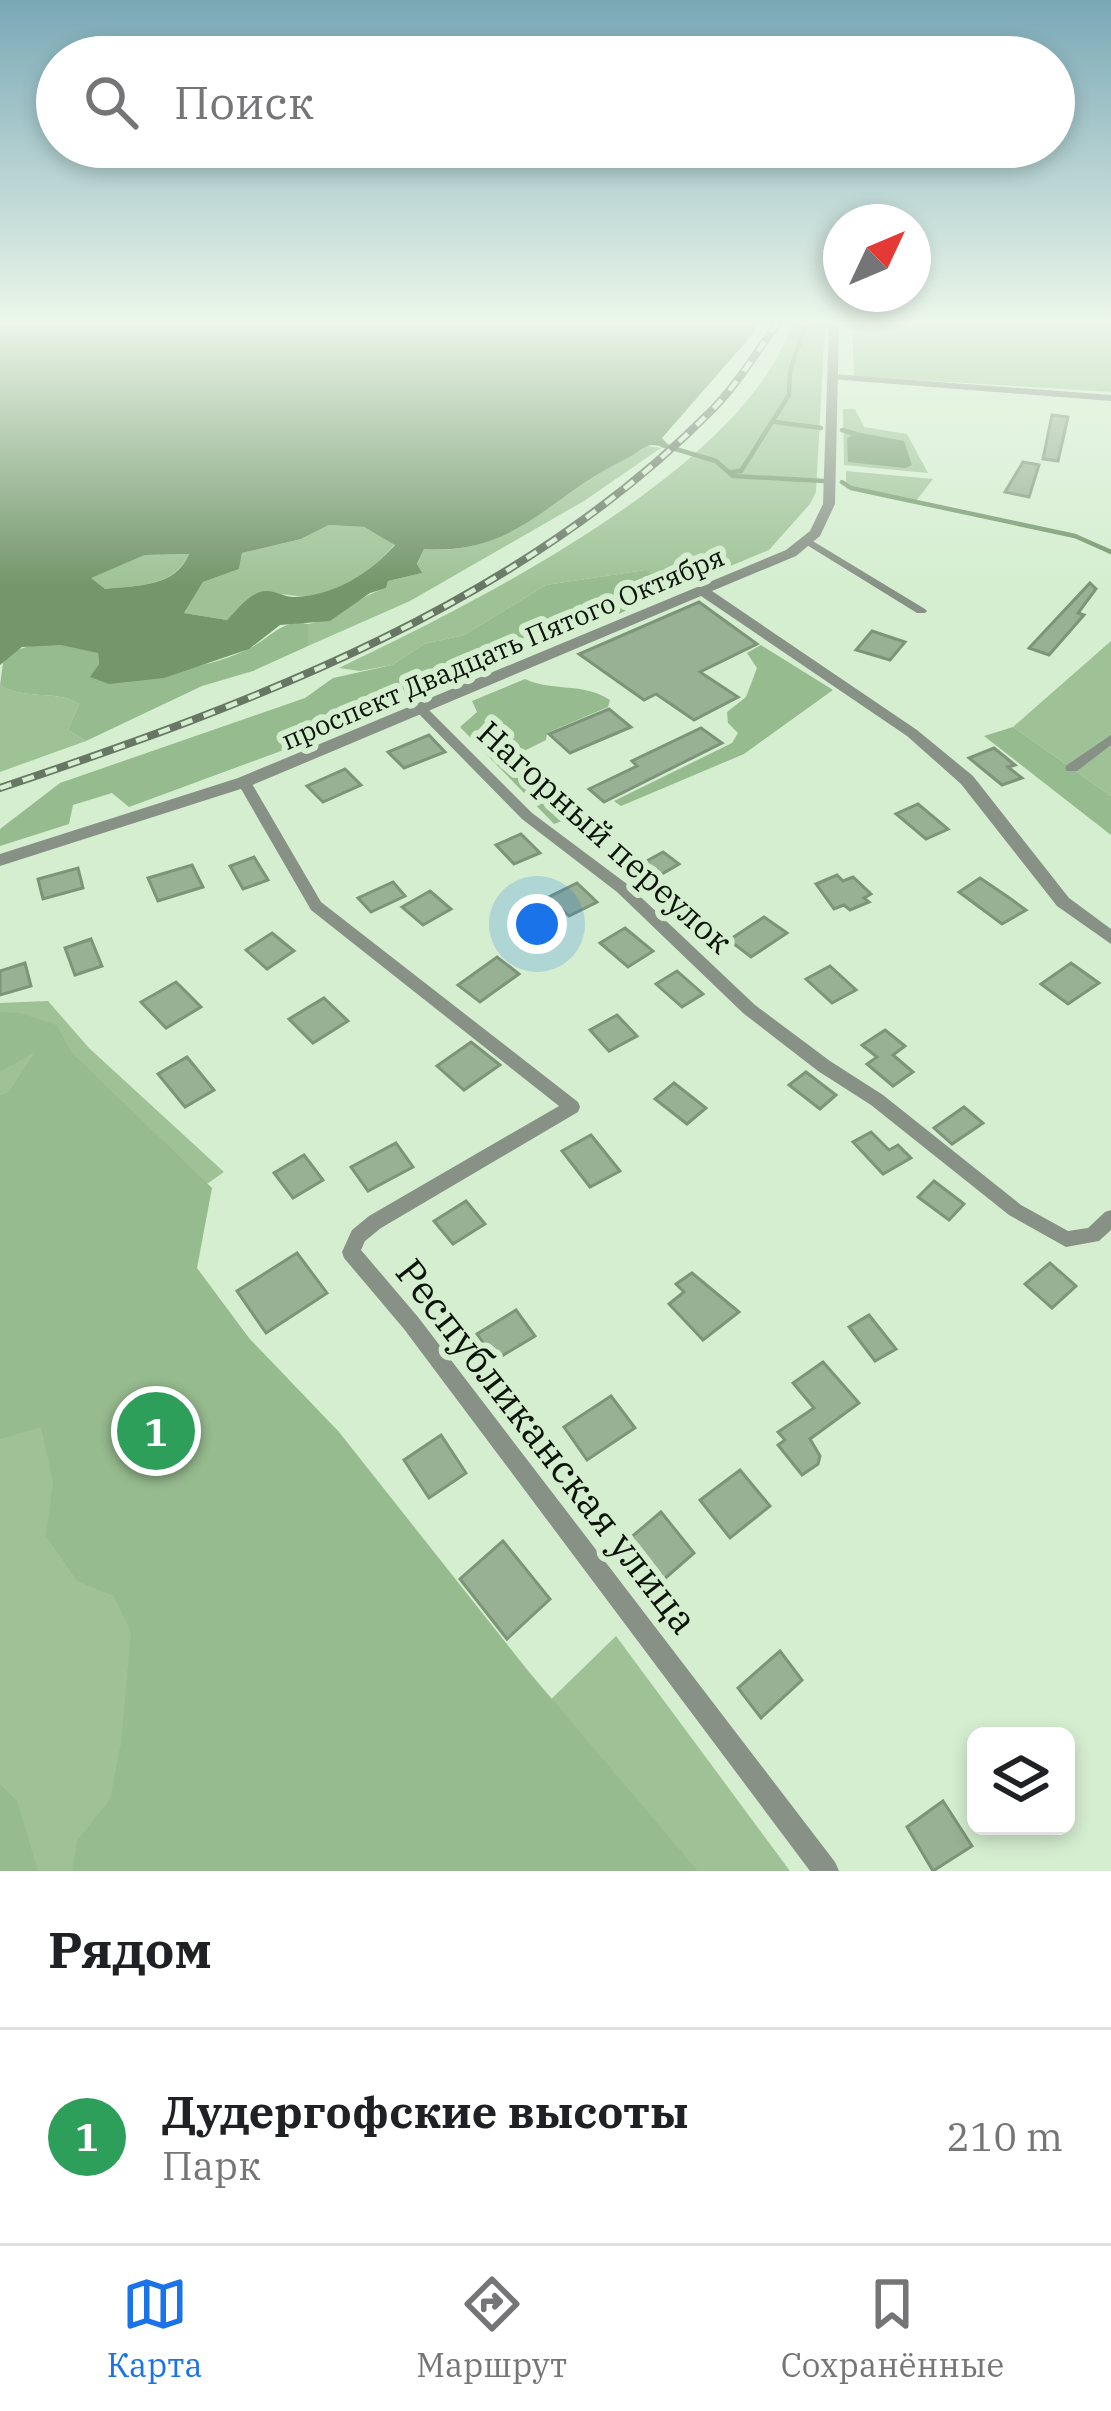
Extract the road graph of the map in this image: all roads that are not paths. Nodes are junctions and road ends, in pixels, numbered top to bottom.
1 (832, 411) edge
2 (806, 541) junction
3 (704, 591) junction
4 (921, 611) dead end
5 (421, 709) junction
6 (1111, 739) edge
7 (1072, 768) dead end
8 (244, 782) junction
9 (0, 860) edge
10 (1111, 938) edge
11 (1111, 1219) edge
12 (826, 1871) edge

1 - 2 street
2 - 3 street, проспект Двадцать Пятого Октября
2 - 4 street
3 - 5 street, проспект Двадцать Пятого Октября
3 - 10 street
5 - 8 street, проспект Двадцать Пятого Октября
5 - 11 street, Нагорный переулок
6 - 7 street
8 - 9 street, проспект Двадцать Пятого Октября
8 - 12 street, Республиканская улица

